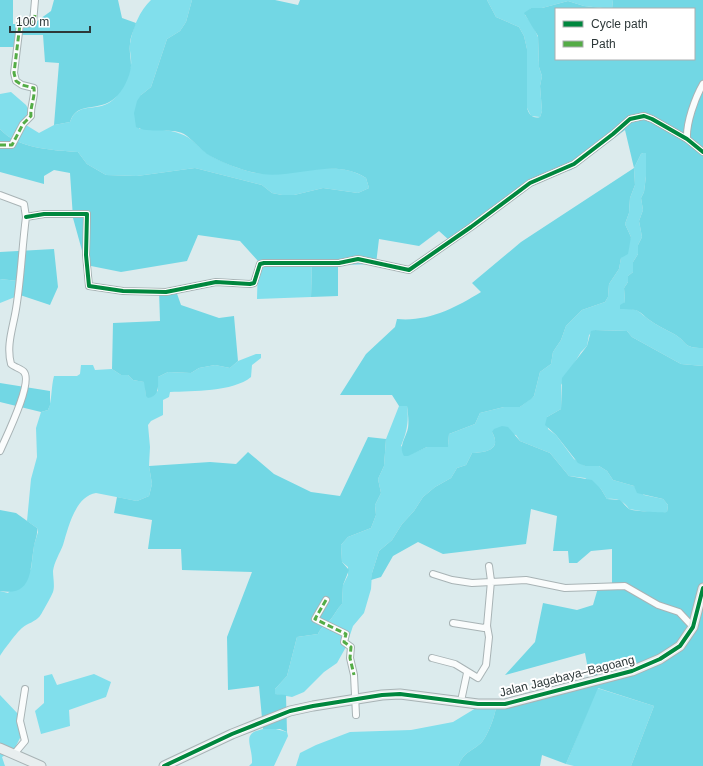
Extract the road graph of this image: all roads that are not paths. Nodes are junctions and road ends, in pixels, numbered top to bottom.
1 (35, 0) edge
2 (703, 84) edge
3 (688, 139) junction
4 (0, 145) edge
5 (703, 152) edge
6 (0, 195) edge
7 (26, 217) junction
8 (0, 451) edge
9 (489, 566) dead end
10 (433, 574) dead end
11 (491, 581) junction
12 (703, 588) edge
13 (326, 600) dead end
14 (453, 623) dead end
15 (487, 626) junction
16 (693, 628) junction
17 (432, 658) dead end
18 (467, 673) junction
19 (25, 689) dead end
20 (355, 700) junction
21 (461, 701) junction
22 (356, 715) dead end
23 (0, 748) edge
24 (14, 754) junction
25 (41, 766) edge
26 (164, 766) edge

1 - 4 street
2 - 3 street
3 - 5 street
3 - 7 street
6 - 7 street
7 - 8 street
9 - 11 street
10 - 11 street
11 - 15 street
11 - 16 street
12 - 16 street, Jalan Jagabaya–Bagoang
13 - 20 street
14 - 15 street
15 - 18 street
16 - 21 street, Jalan Jagabaya–Bagoang
17 - 18 street
18 - 21 street
19 - 24 street
20 - 21 street, Jalan Jagabaya–Bagoang
20 - 22 street
20 - 26 street, Jalan Jagabaya–Bagoang
23 - 24 street
24 - 25 street

